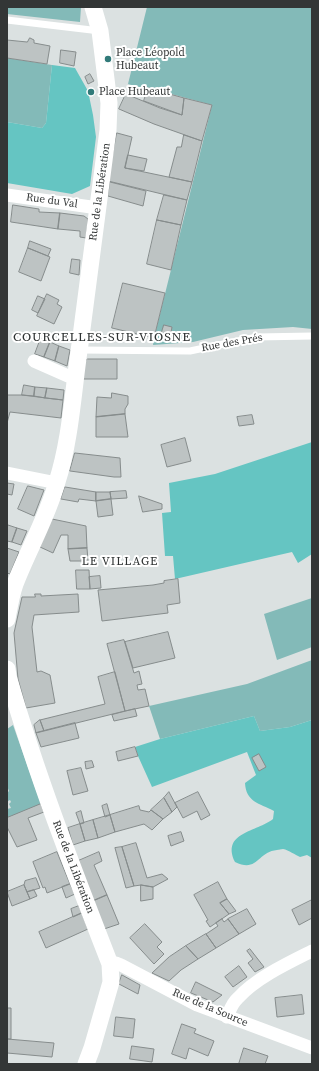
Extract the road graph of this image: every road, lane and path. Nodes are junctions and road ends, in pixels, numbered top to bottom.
1 (93, 7) edge
2 (7, 20) edge
3 (100, 31) junction
4 (7, 195) edge
5 (98, 208) junction
6 (312, 336) edge
7 (79, 350) junction
8 (34, 361) dead end
9 (75, 377) junction
10 (7, 473) edge
11 (58, 482) junction
12 (7, 619) edge
13 (7, 669) edge
14 (312, 951) edge
15 (110, 964) junction
16 (227, 1017) junction
17 (312, 1048) edge
18 (86, 1064) edge

1 - 3 street, Rue de la Libération
2 - 3 lane
3 - 5 street, Rue de la Libération
4 - 5 street, Rue du Val
5 - 7 street, Rue de la Libération
6 - 7 lane, Rue des Prés
7 - 9 street, Rue de la Libération
8 - 9 street
9 - 11 street, Rue de la Libération
10 - 11 street
11 - 12 street, Rue de la Libération
13 - 15 street, Rue de la Libération
14 - 16 street
15 - 16 street, Rue de la Source
15 - 18 street, Rue de la Libération
16 - 17 street, Rue de la Source

